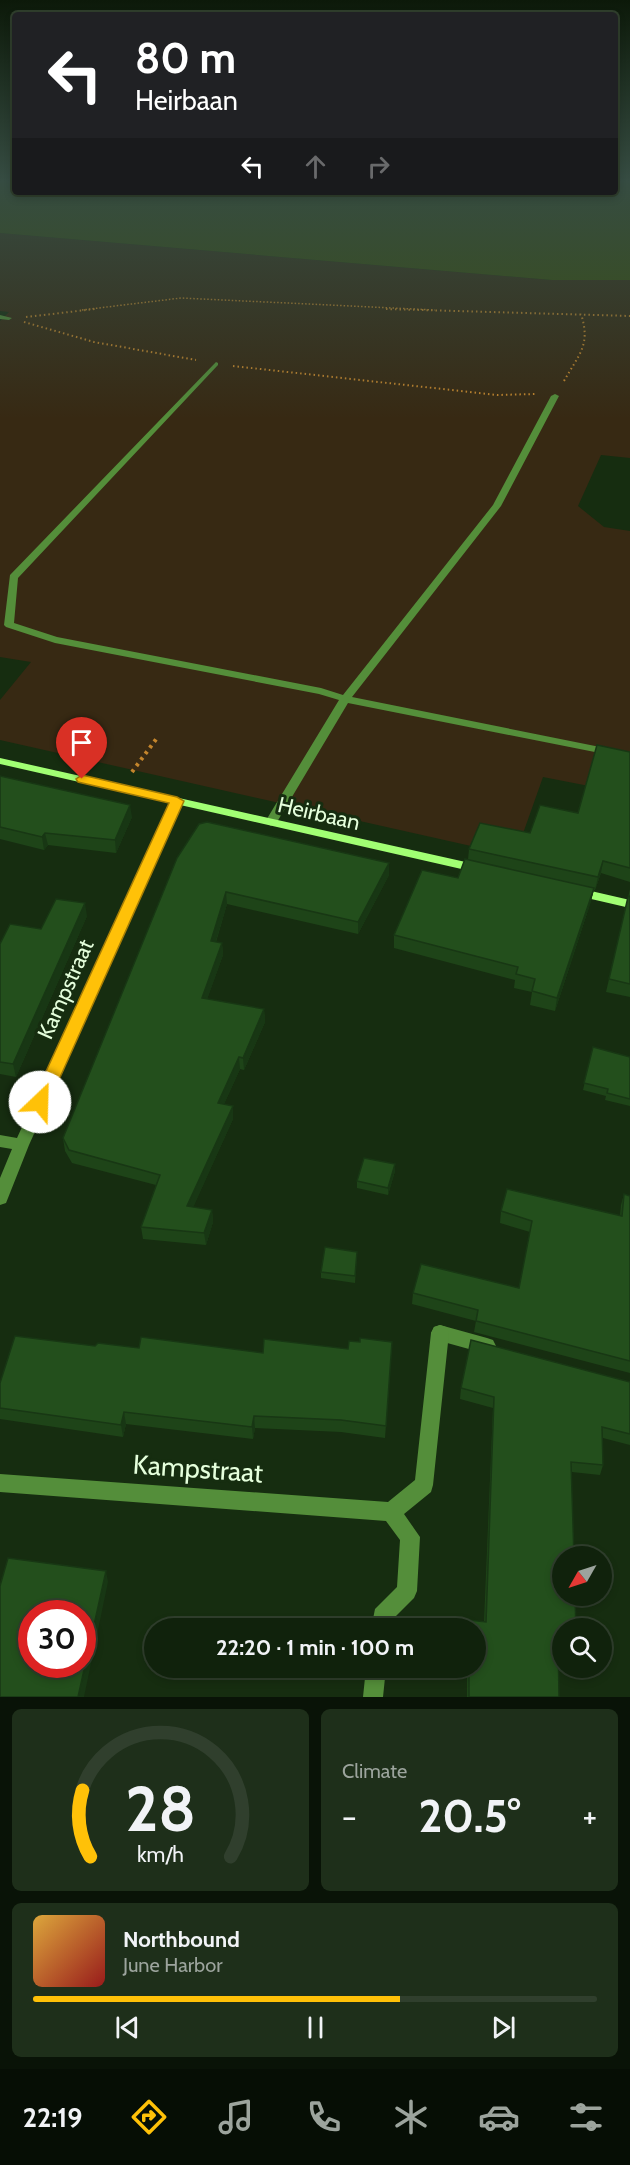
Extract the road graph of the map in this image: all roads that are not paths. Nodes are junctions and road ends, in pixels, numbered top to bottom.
1 (0, 317) edge
2 (9, 318) road end
3 (216, 364) road end
4 (555, 396) road end
5 (345, 699) junction
6 (630, 756) edge
7 (0, 761) edge
8 (177, 801) junction
9 (271, 822) junction
10 (491, 872) edge
11 (561, 888) edge
12 (630, 903) edge
13 (0, 1141) edge
14 (21, 1145) junction
15 (0, 1198) edge
16 (507, 1351) edge
17 (0, 1483) edge
18 (391, 1512) junction
19 (382, 1618) edge
20 (375, 1678) edge
21 (373, 1697) edge

1 - 2 street
3 - 5 street
4 - 5 street
5 - 6 street
5 - 9 street
7 - 8 street, Heirbaan
8 - 9 street, Heirbaan
8 - 14 street, Kampstraat
9 - 10 street, Heirbaan
11 - 12 street
13 - 14 street
14 - 15 street, Kampstraat
16 - 18 street
17 - 18 street, Kampstraat
18 - 19 street
20 - 21 street

